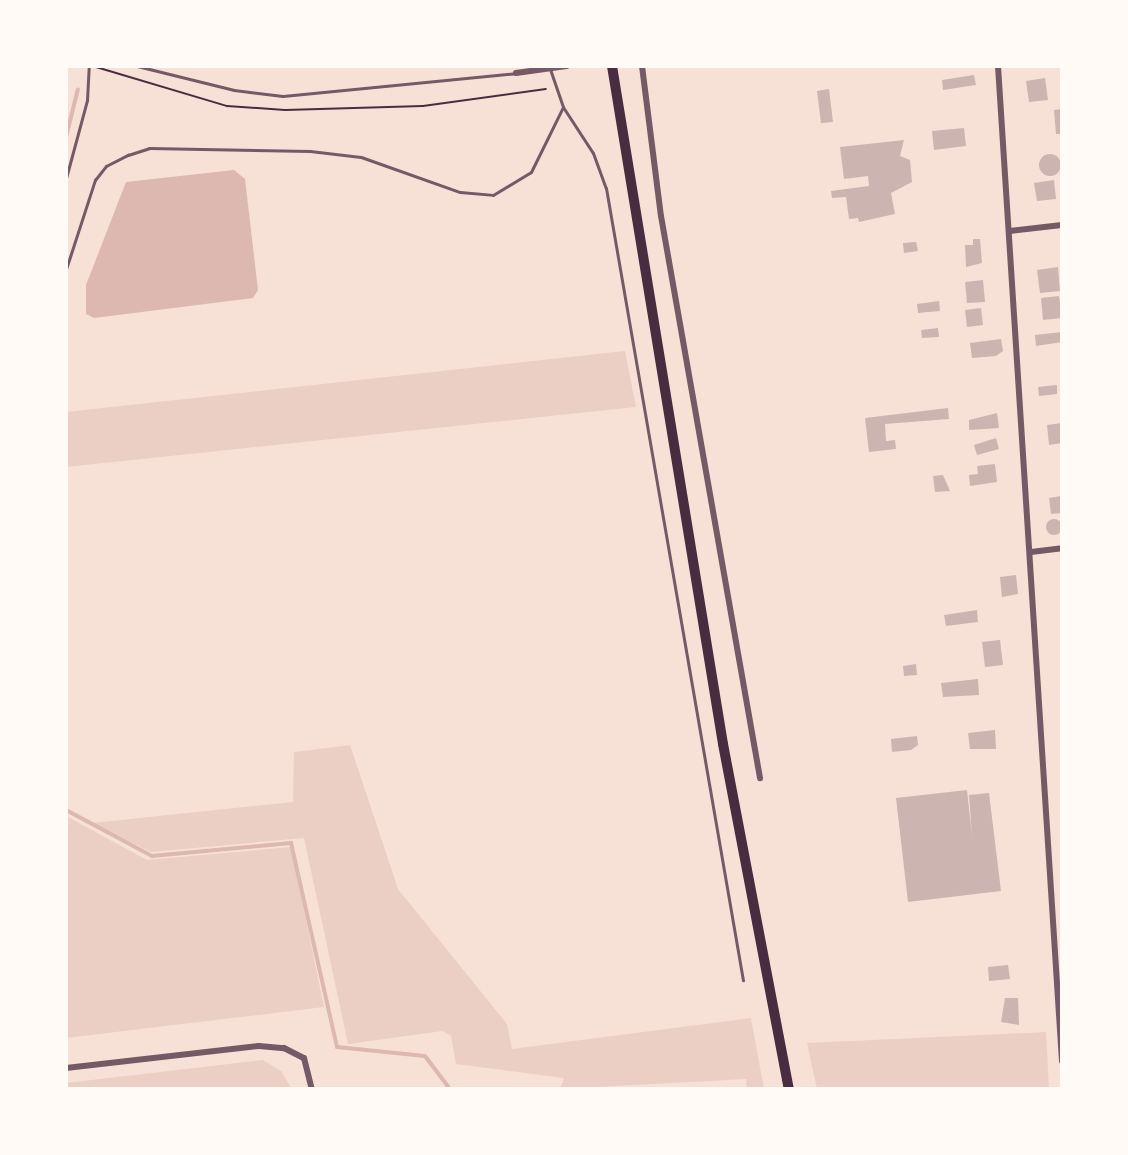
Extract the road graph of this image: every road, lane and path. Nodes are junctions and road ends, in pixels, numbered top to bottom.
1 (89, 66) edge
2 (137, 66) edge
3 (567, 66) edge
4 (612, 66) edge
5 (642, 66) edge
6 (998, 66) edge
7 (550, 67) edge
8 (516, 73) joint
9 (563, 107) junction
10 (66, 178) edge
11 (1062, 225) edge
12 (1010, 231) junction
13 (66, 269) edge
14 (1062, 548) edge
15 (1031, 552) junction
16 (760, 778) dead end
17 (743, 980) dead end
18 (1062, 1061) edge
19 (66, 1068) edge
20 (312, 1089) edge
21 (789, 1089) edge

1 - 10 lane
2 - 8 lane
3 - 7 street
4 - 21 main road
5 - 16 street
6 - 12 street
7 - 8 street
7 - 9 lane
9 - 13 lane
9 - 17 lane
11 - 12 street
12 - 15 street
14 - 15 street
15 - 18 street
19 - 20 street

